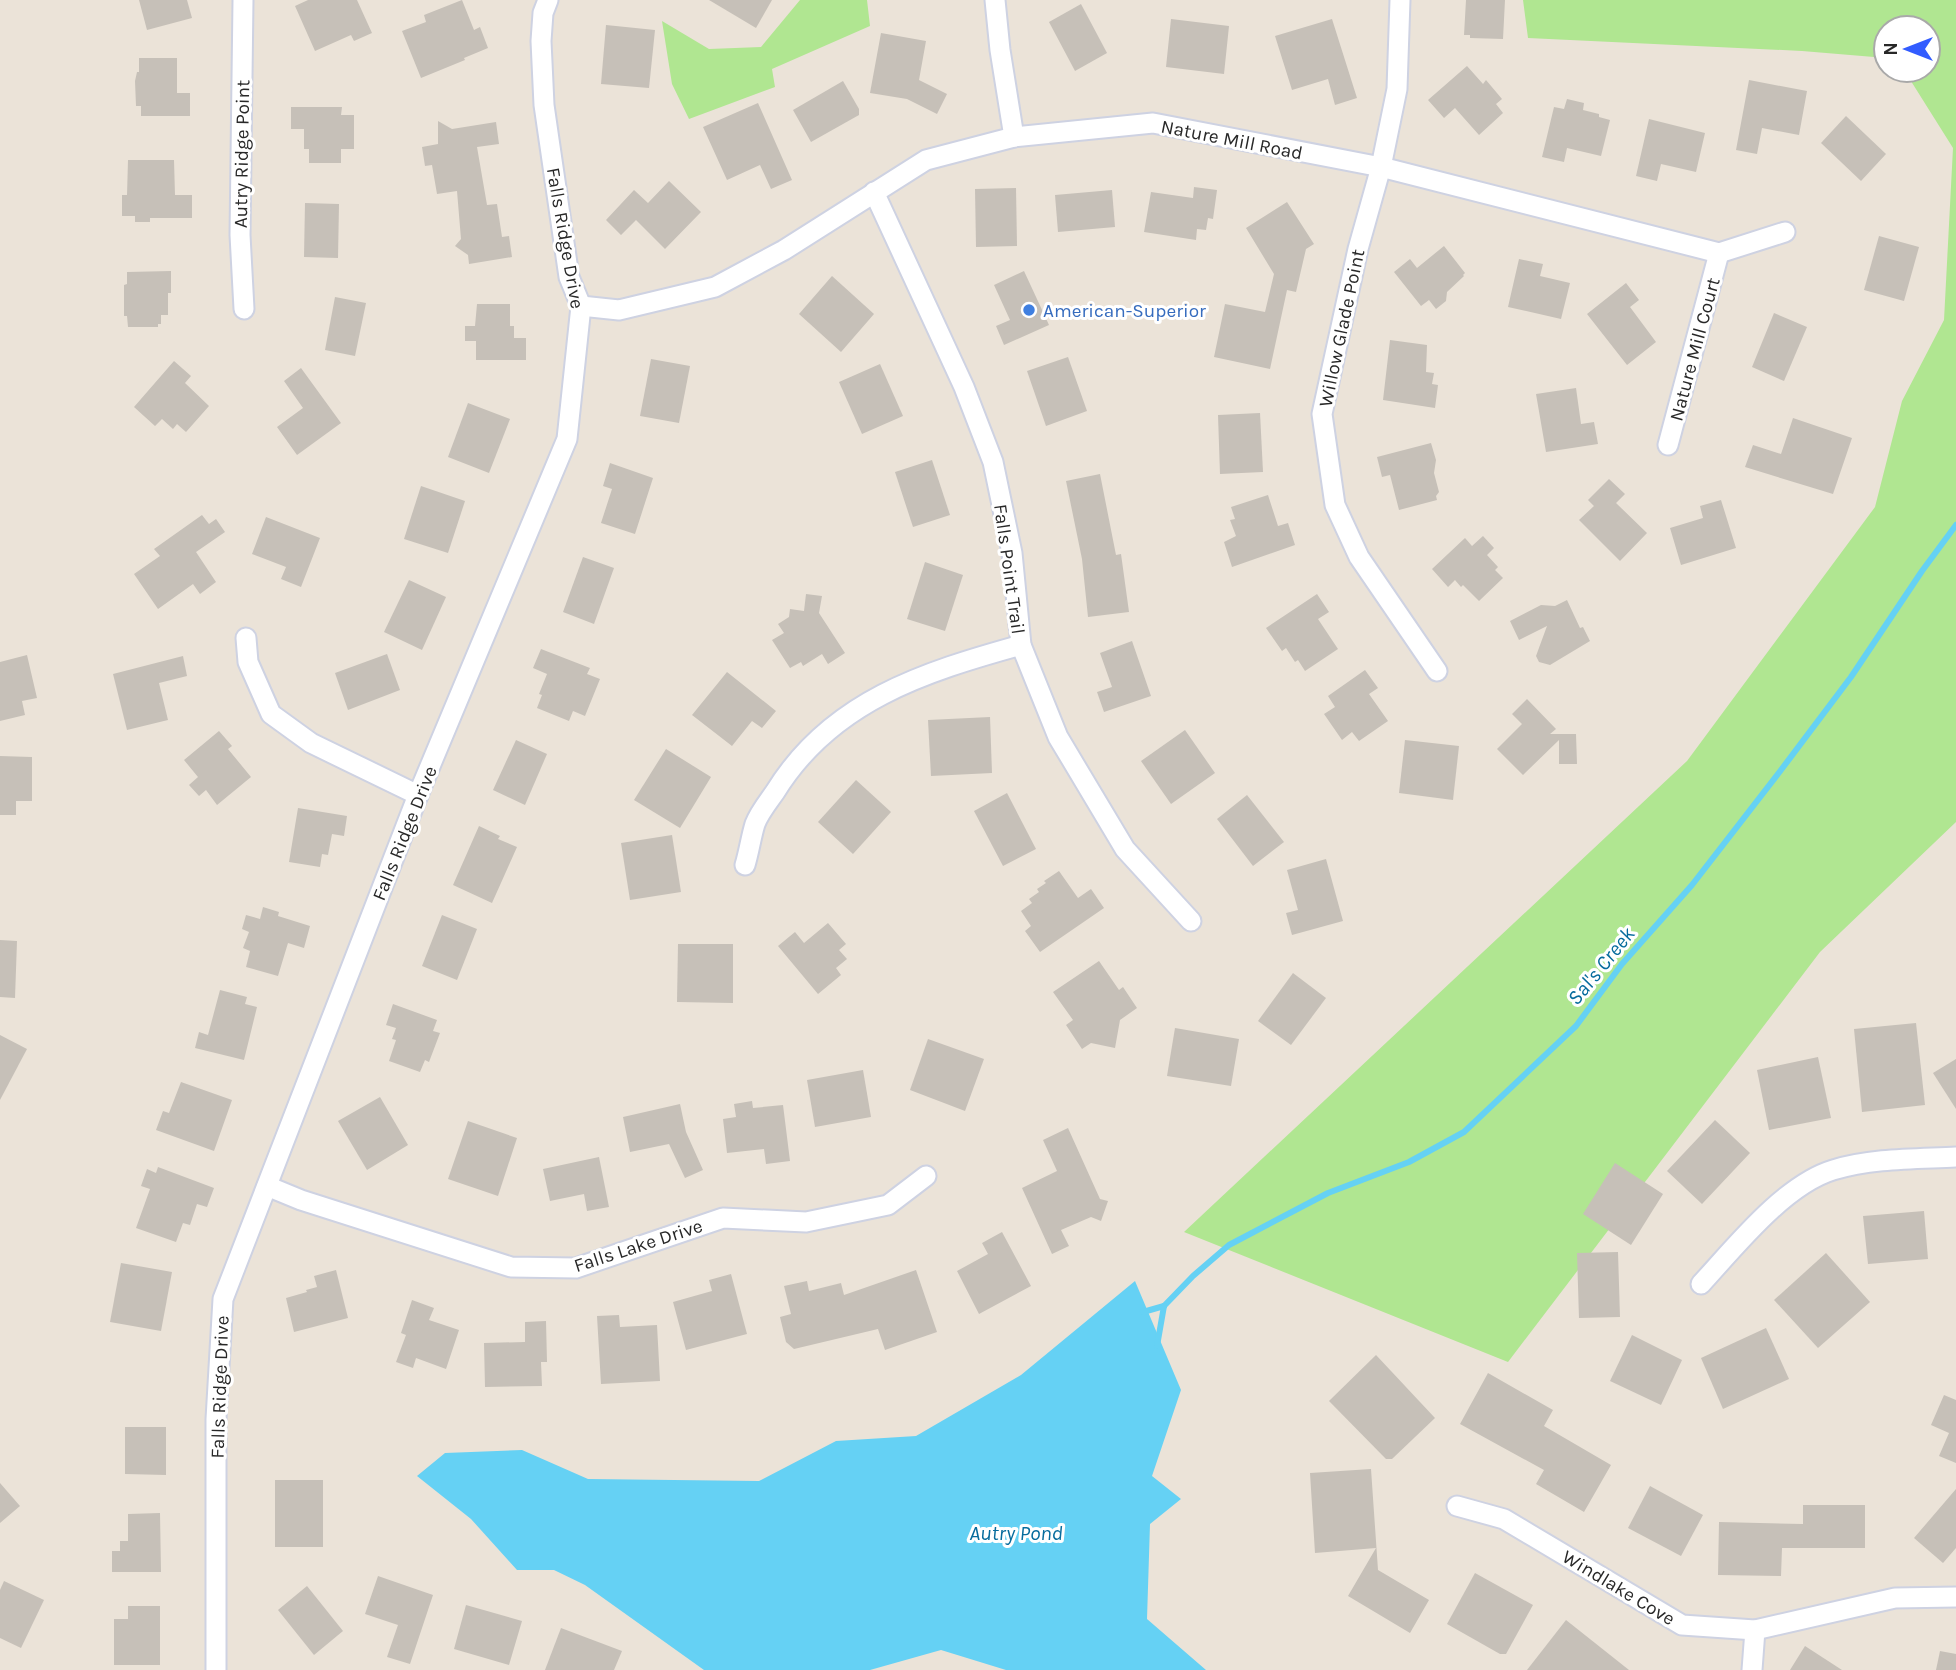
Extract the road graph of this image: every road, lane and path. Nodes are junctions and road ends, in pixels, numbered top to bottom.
1 (243, 0) edge
2 (548, 0) edge
3 (995, 0) edge
4 (1400, 0) edge
5 (1014, 137) junction
6 (1381, 167) junction
7 (874, 192) junction
8 (1785, 232) dead end
9 (1719, 253) junction
10 (581, 306) junction
11 (244, 309) dead end
12 (1668, 445) dead end
13 (246, 638) dead end
14 (1021, 645) junction
15 (1437, 671) dead end
16 (418, 795) junction
17 (745, 865) dead end
18 (1191, 921) dead end
19 (1956, 1157) edge
20 (926, 1176) dead end
21 (267, 1186) junction
22 (1701, 1284) dead end
23 (1457, 1506) dead end
24 (1956, 1597) edge
25 (1755, 1630) junction
26 (216, 1670) edge
27 (1752, 1670) edge

1 - 11 street, Autry Ridge Point
2 - 10 street, Falls Ridge Drive
3 - 5 street
4 - 6 street, Willow Glade Point
5 - 6 street, Nature Mill Road
5 - 7 street, Nature Mill Road
6 - 9 street, Nature Mill Road
6 - 15 street, Willow Glade Point
7 - 10 street, Nature Mill Road
7 - 14 street, Falls Point Trail
8 - 9 street
9 - 12 street, Nature Mill Court
10 - 16 street, Falls Ridge Drive
13 - 16 street
14 - 17 street
14 - 18 street, Falls Point Trail
16 - 21 street, Falls Ridge Drive
19 - 22 street
20 - 21 street, Falls Lake Drive
21 - 26 street, Falls Ridge Drive
23 - 25 street, Windlake Cove
24 - 25 street, Windlake Cove
25 - 27 street

